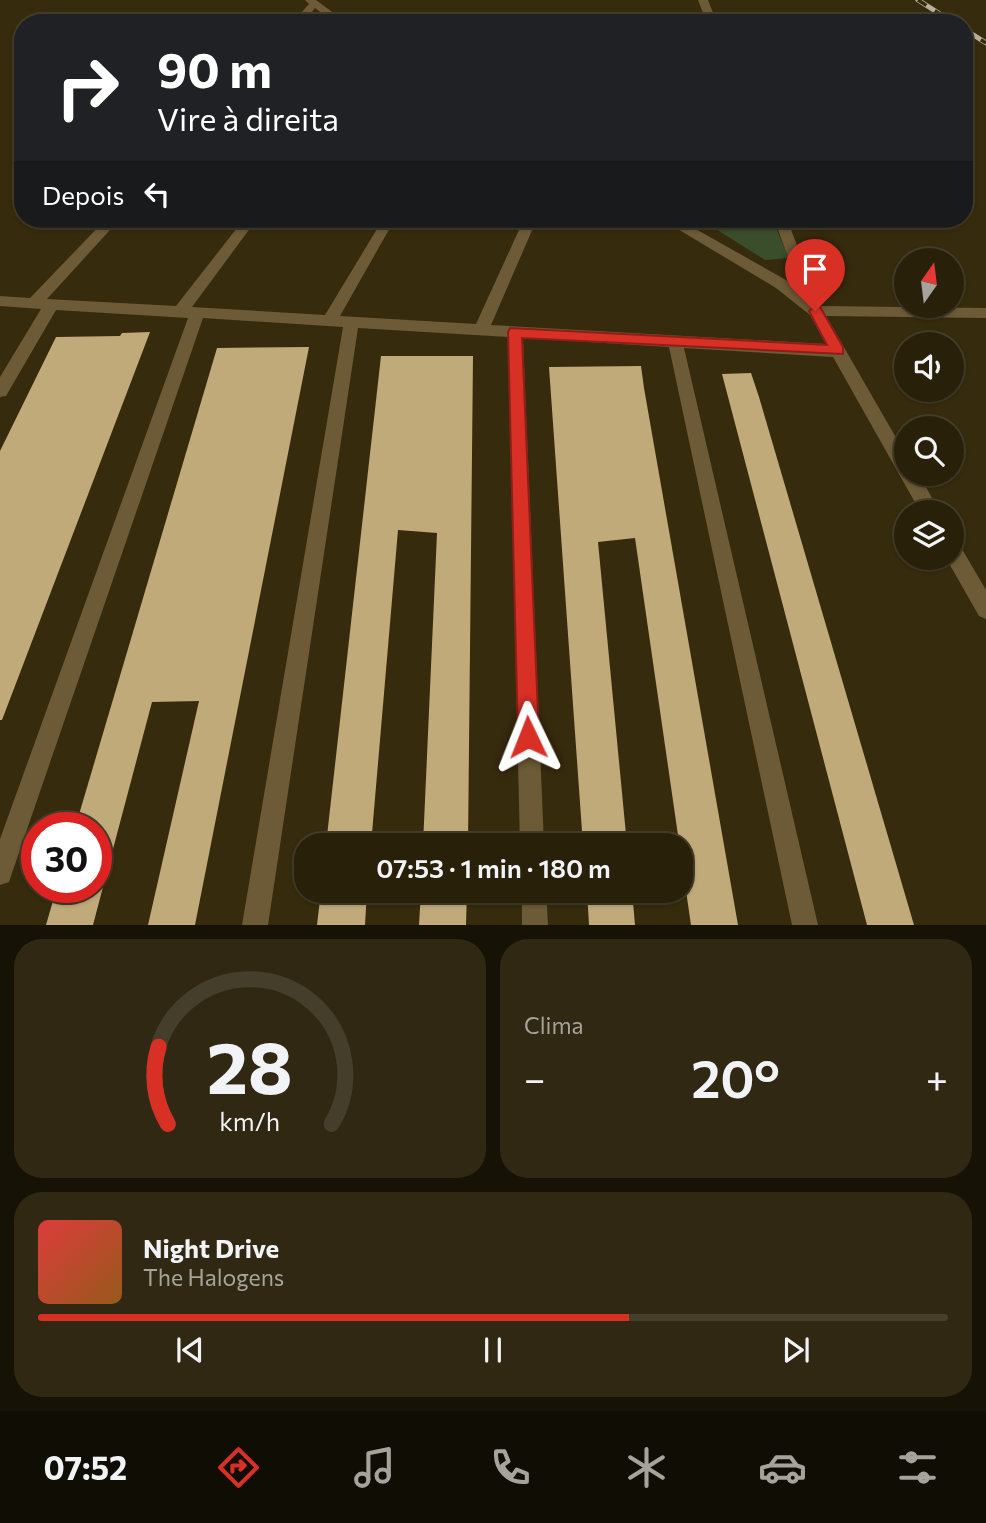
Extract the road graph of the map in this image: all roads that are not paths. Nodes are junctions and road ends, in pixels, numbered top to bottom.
1 (312, 2) edge
2 (329, 14) edge
3 (105, 228) edge
4 (245, 228) edge
5 (384, 228) edge
6 (527, 228) edge
7 (684, 228) edge
8 (783, 228) edge
9 (0, 301) edge
10 (33, 304) junction
11 (51, 305) junction
12 (815, 311) junction
13 (188, 313) junction
14 (986, 313) edge
15 (329, 321) junction
16 (351, 323) junction
17 (481, 330) junction
18 (514, 332) junction
19 (675, 341) junction
20 (838, 351) junction
21 (0, 391) edge
22 (894, 448) edge
23 (964, 570) edge
24 (986, 609) edge
25 (532, 833) edge
26 (0, 873) edge
27 (534, 903) edge
28 (255, 925) edge
29 (535, 925) edge
30 (805, 925) edge

1 - 2 street
3 - 10 street
4 - 13 street
5 - 15 street
6 - 17 street
7 - 12 street
8 - 12 street
9 - 10 street
10 - 11 street
11 - 13 street
11 - 21 street
12 - 14 street
12 - 20 street
13 - 15 street
13 - 26 street
15 - 16 street
16 - 17 street
16 - 28 street
17 - 18 street
18 - 19 street
18 - 25 street
19 - 20 street
19 - 30 street
20 - 22 street
23 - 24 street
27 - 29 street

